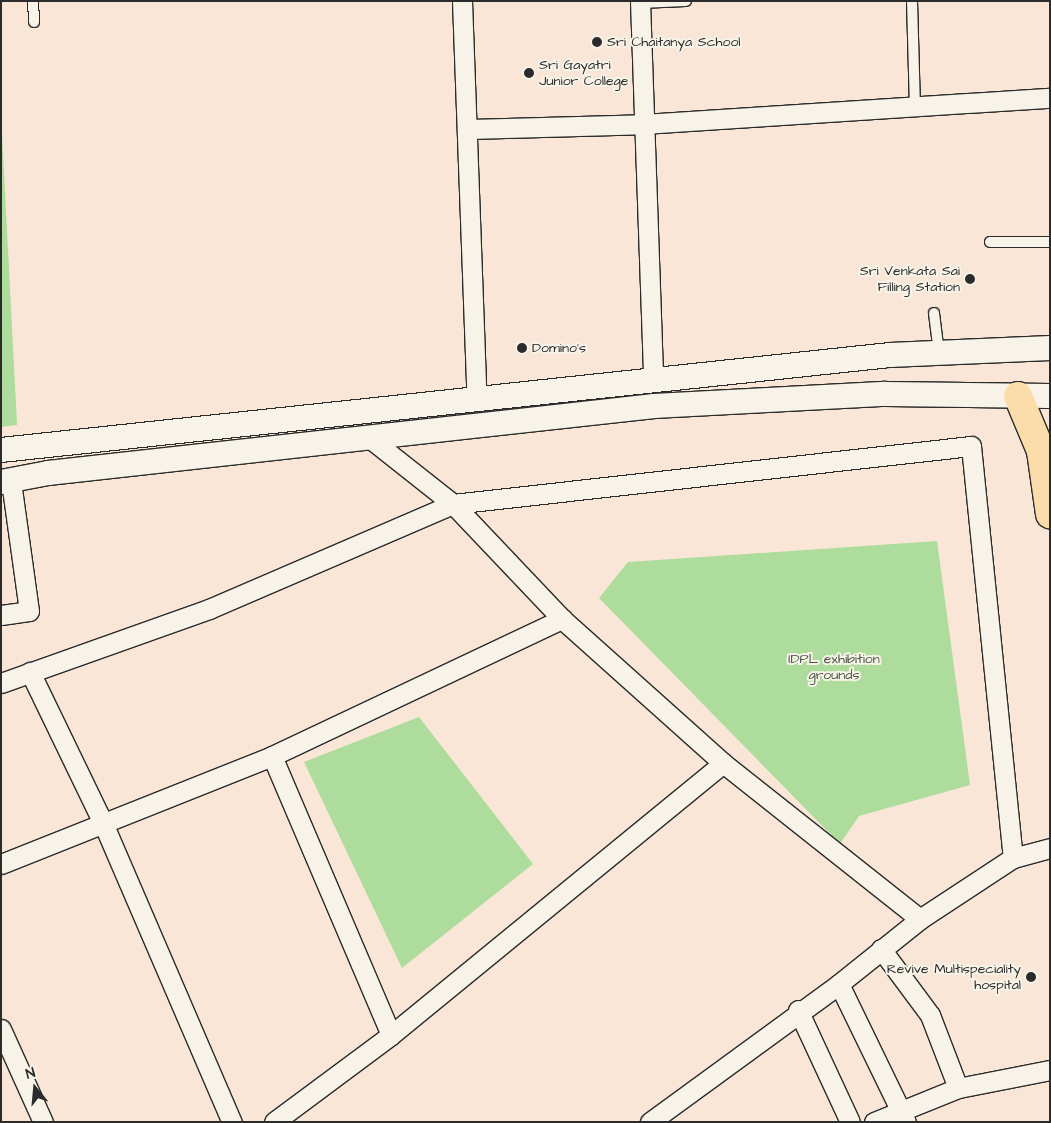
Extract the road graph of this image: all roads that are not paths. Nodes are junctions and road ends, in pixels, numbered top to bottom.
1 (33, 1) edge
2 (462, 1) edge
3 (686, 1) edge
4 (912, 1) edge
5 (640, 2) edge
6 (34, 22) dead end
7 (1050, 98) edge
8 (915, 107) junction
9 (643, 124) junction
10 (469, 129) junction
11 (990, 242) dead end
12 (1050, 242) edge
13 (934, 313) dead end
14 (1050, 348) edge
15 (939, 353) junction
16 (653, 380) junction
17 (1018, 396) junction
18 (1050, 396) edge
19 (477, 400) junction
20 (372, 440) junction
21 (1, 450) edge
22 (6, 482) edge
23 (453, 504) junction
24 (1050, 514) edge
25 (1, 615) edge
26 (562, 619) junction
27 (30, 672) junction
28 (1, 683) edge
29 (272, 756) junction
30 (723, 763) junction
31 (103, 823) junction
32 (1050, 848) edge
33 (1013, 858) junction
34 (1, 864) edge
35 (920, 919) junction
36 (881, 949) junction
37 (839, 984) junction
38 (798, 1010) junction
39 (1, 1029) edge
40 (391, 1035) junction
41 (1050, 1070) edge
42 (958, 1088) junction
43 (904, 1116) edge
44 (43, 1122) edge
45 (232, 1122) edge
46 (274, 1122) edge
47 (650, 1122) edge
48 (850, 1122) edge
49 (874, 1122) edge

1 - 6 lane
2 - 10 street
3 - 5 lane
4 - 8 lane
5 - 9 street
7 - 8 street
8 - 9 street
9 - 10 street
9 - 16 street
10 - 19 street
11 - 12 lane
13 - 15 lane
14 - 15 street
15 - 16 street
16 - 19 street
17 - 18 street
17 - 20 street
17 - 24 main road
19 - 21 street
20 - 22 street
20 - 23 street
22 - 25 street
23 - 26 street
23 - 27 street
23 - 33 street
26 - 29 street
26 - 30 street
27 - 28 street
27 - 31 street
29 - 31 street
29 - 40 street
30 - 35 street
30 - 40 street
31 - 34 street
31 - 45 street
32 - 33 street
33 - 35 street
35 - 36 street
36 - 37 street
36 - 42 street
37 - 38 street
37 - 43 street
38 - 47 street
38 - 48 street
39 - 44 street
40 - 46 street
41 - 42 street
42 - 43 street
43 - 49 street

